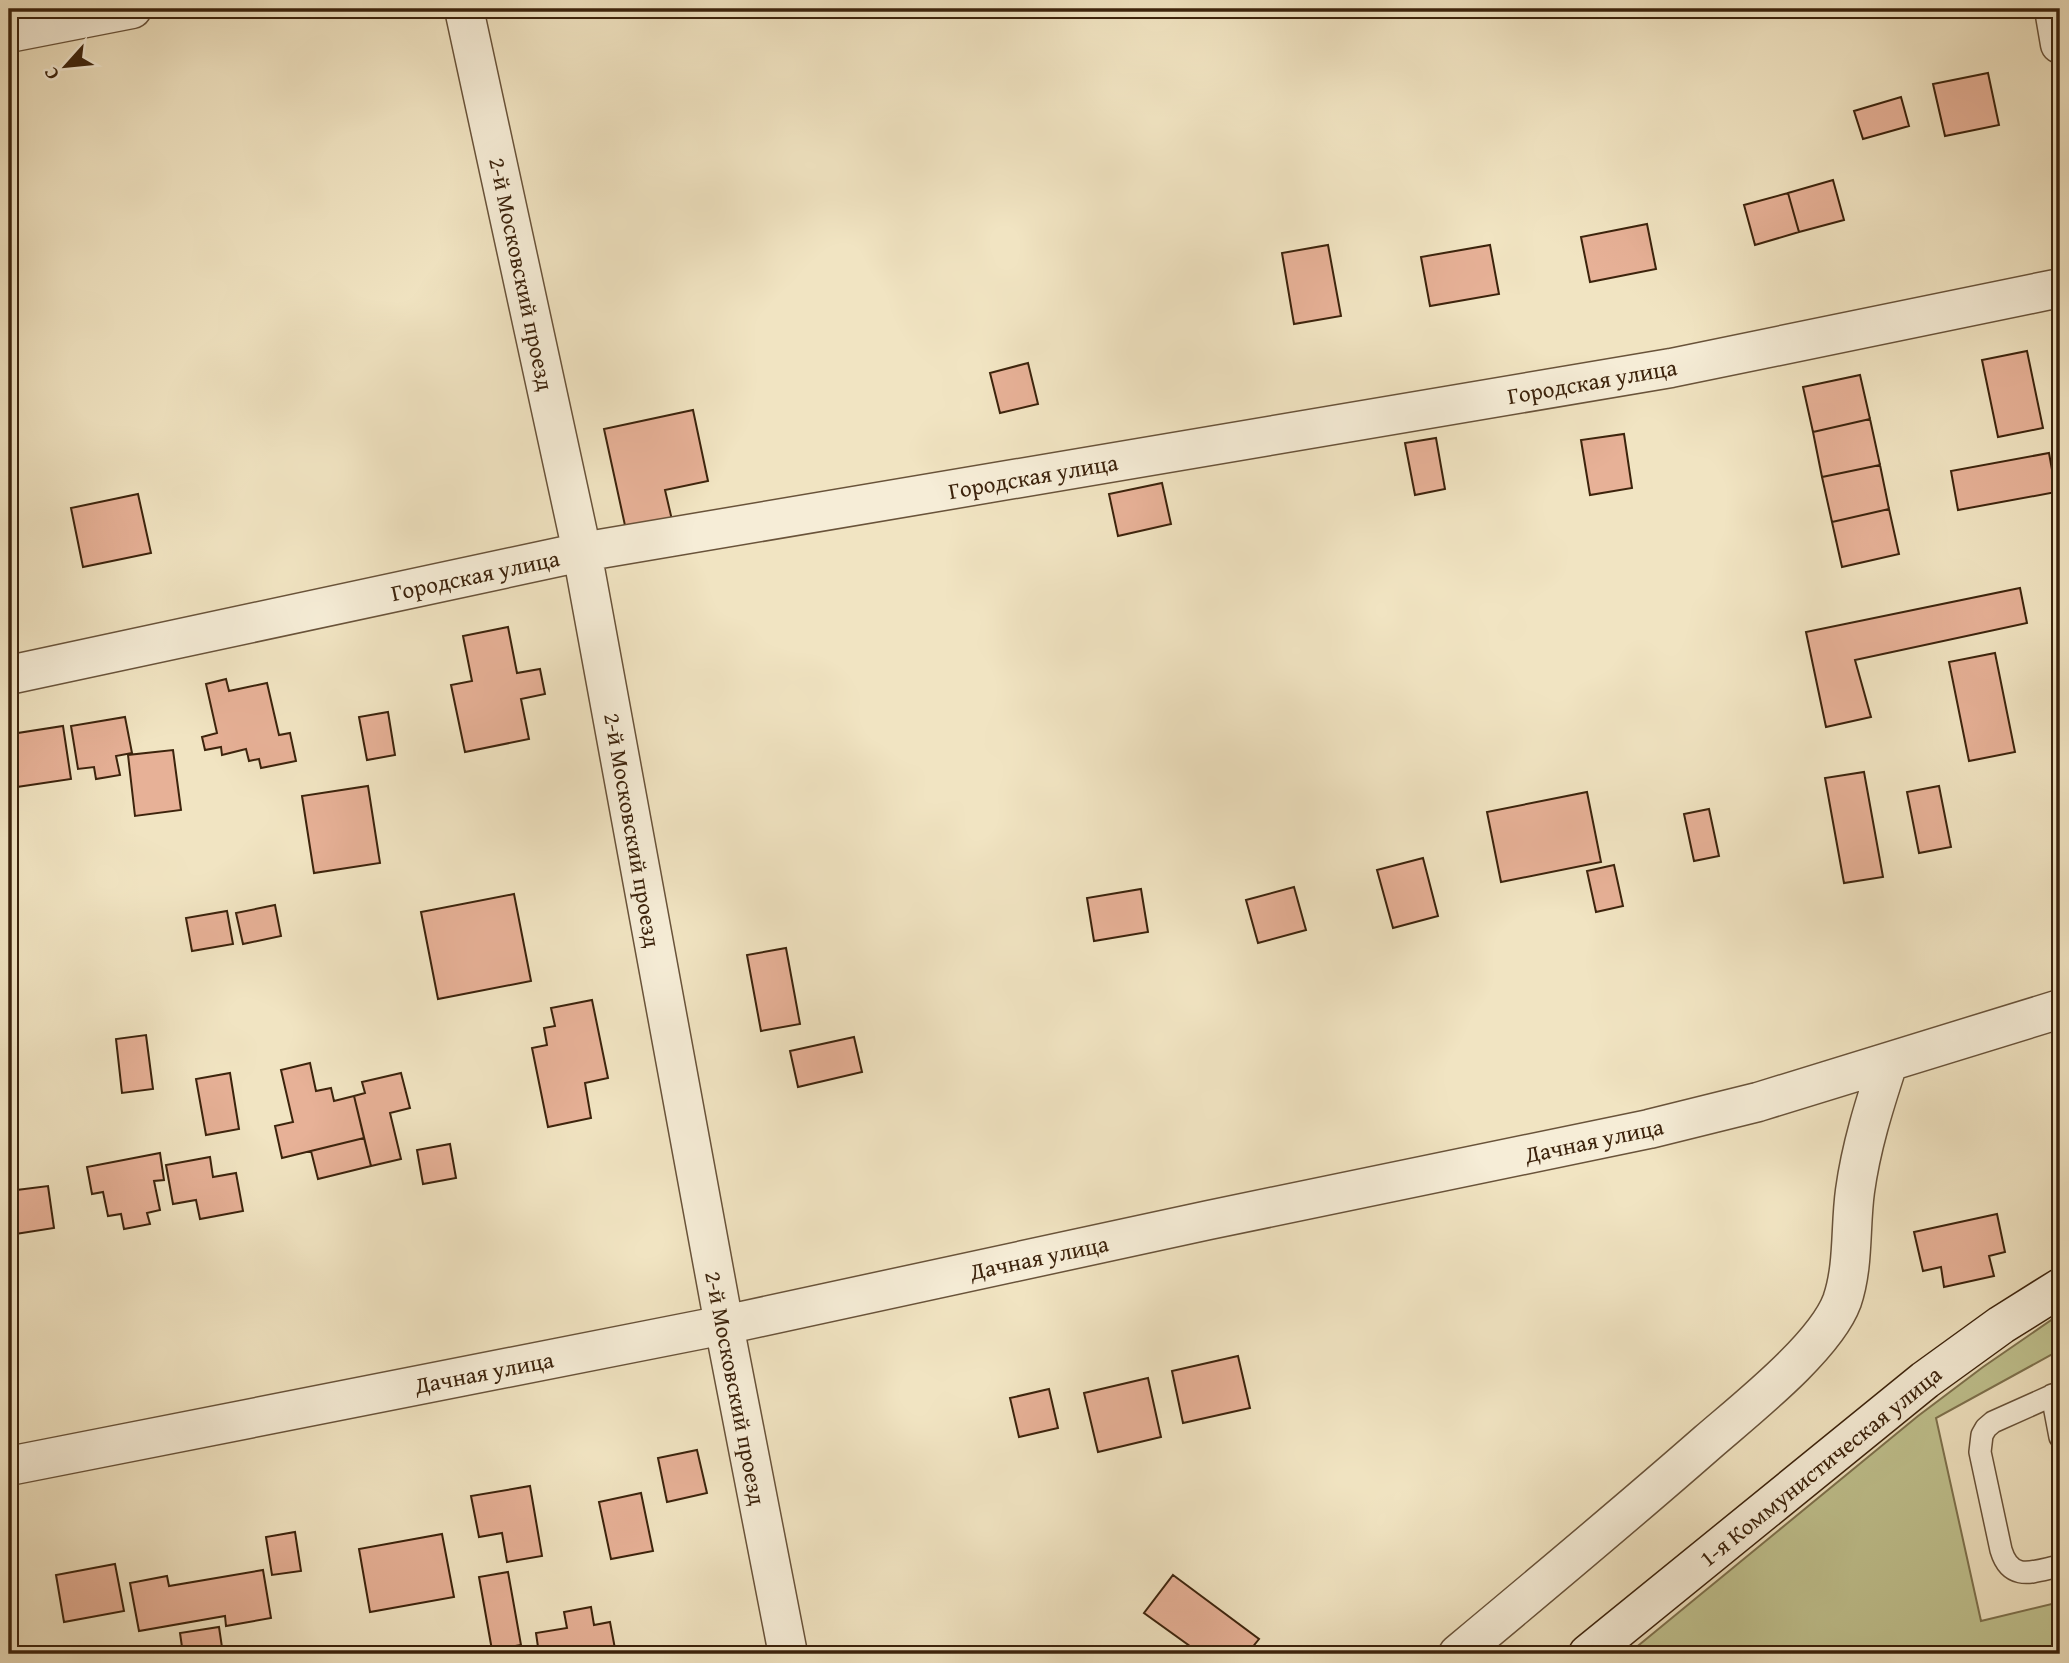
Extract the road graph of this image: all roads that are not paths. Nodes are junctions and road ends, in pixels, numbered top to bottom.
1 (132, 9) edge
2 (464, 9) edge
3 (2054, 9) edge
4 (9, 33) edge
5 (2060, 44) edge
6 (2060, 288) edge
7 (582, 552) junction
8 (9, 675) edge
9 (2060, 1009) edge
10 (1888, 1063) junction
11 (2060, 1288) edge
12 (724, 1325) junction
13 (2056, 1393) edge
14 (2060, 1437) edge
15 (9, 1466) edge
16 (2060, 1566) edge
17 (788, 1654) edge
18 (1458, 1654) edge
19 (1588, 1654) edge

1 - 4 street
2 - 7 street, 2-й Московский проезд
3 - 5 street
6 - 7 street, Городская улица
7 - 8 street, Городская улица
7 - 12 street, 2-й Московский проезд
9 - 10 street, Дачная улица
10 - 12 street, Дачная улица
10 - 18 street
11 - 19 street, 1-я Коммунистическая улица
12 - 15 street, Дачная улица
12 - 17 street, 2-й Московский проезд
13 - 14 lane
13 - 16 lane

